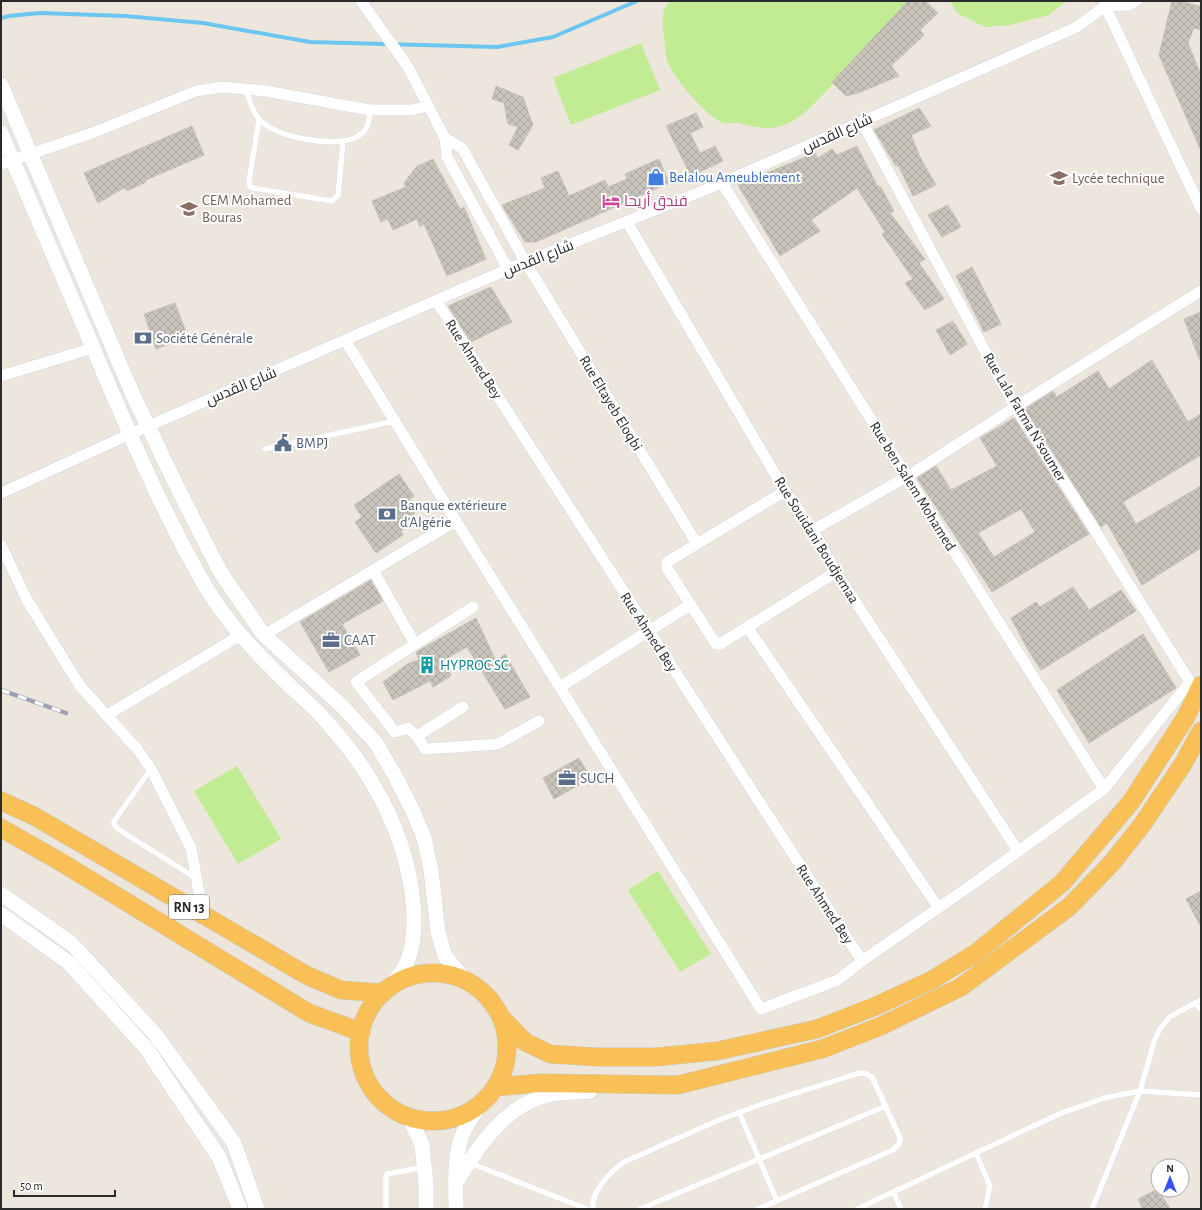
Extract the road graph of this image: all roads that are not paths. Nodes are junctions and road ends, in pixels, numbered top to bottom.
1 (1136, 1) edge
2 (362, 2) edge
3 (1106, 4) edge
4 (1, 85) edge
5 (246, 88) junction
6 (428, 106) junction
7 (370, 110) junction
8 (259, 120) junction
9 (862, 122) junction
10 (1, 133) edge
11 (444, 138) junction
12 (343, 142) junction
13 (30, 153) junction
14 (7, 162) edge
15 (722, 183) junction
16 (1201, 209) edge
17 (627, 222) junction
18 (526, 262) junction
19 (508, 270) junction
20 (1201, 291) edge
21 (437, 302) junction
22 (345, 340) junction
23 (93, 348) junction
24 (1, 376) edge
25 (1015, 406) junction
26 (395, 421) junction
27 (148, 426) junction
28 (130, 434) junction
29 (265, 450) dead end
30 (908, 476) junction
31 (785, 491) junction
32 (1, 493) edge
33 (456, 521) junction
34 (813, 530) junction
35 (697, 544) junction
36 (1, 545) edge
37 (373, 570) junction
38 (836, 572) junction
39 (690, 604) junction
40 (473, 606) dead end
41 (748, 628) junction
42 (648, 631) junction
43 (241, 635) junction
44 (264, 635) junction
45 (415, 644) junction
46 (319, 684) junction
47 (1195, 684) edge
48 (560, 687) junction
49 (307, 702) junction
50 (463, 707) dead end
51 (107, 715) junction
52 (539, 721) dead end
53 (1201, 731) edge
54 (417, 736) junction
55 (151, 769) junction
56 (1104, 789) junction
57 (1, 801) edge
58 (1, 828) edge
59 (1018, 851) junction
60 (197, 879) junction
61 (1, 894) edge
62 (938, 907) junction
63 (1, 914) edge
64 (203, 915) junction
65 (862, 961) junction
66 (465, 980) junction
67 (386, 990) junction
68 (1201, 1000) edge
69 (1195, 1003) junction
70 (1201, 1010) edge
71 (501, 1017) junction
72 (361, 1032) junction
73 (678, 1085) junction
74 (496, 1087) junction
75 (1140, 1091) junction
76 (1201, 1095) edge
77 (480, 1105) junction
78 (886, 1106) junction
79 (740, 1112) junction
80 (409, 1117) junction
81 (976, 1153) junction
82 (759, 1159) junction
83 (468, 1162) junction
84 (425, 1167) junction
85 (456, 1183) junction
86 (893, 1192) junction
87 (777, 1201) junction
88 (240, 1209) edge
89 (257, 1209) edge
90 (386, 1209) edge
91 (426, 1209) edge
92 (456, 1209) edge
93 (587, 1209) edge
94 (593, 1209) edge
95 (640, 1209) edge
96 (758, 1209) edge
97 (857, 1209) edge
98 (901, 1209) edge
99 (985, 1209) edge
100 (1092, 1209) edge

1 - 3 street
2 - 6 street
3 - 9 street, شارع القدس
3 - 16 street
4 - 13 main road
5 - 7 street
5 - 8 lane
5 - 13 street
6 - 7 street
6 - 11 street
7 - 12 lane
8 - 12 lane
8 - 12 lane
9 - 15 street, شارع القدس
9 - 25 street, Rue Lala Fatma N'soumer
10 - 14 main road
11 - 18 street, Rue Eltayeb Eloqbi
11 - 19 street
13 - 14 street
13 - 27 main road
14 - 23 main road
15 - 17 street, شارع القدس
15 - 30 street, Rue ben Salem Mohamed
17 - 18 street, شارع القدس
17 - 31 street, Rue Souidani Boudjemaa
18 - 19 street, شارع القدس
18 - 35 street, Rue Eltayeb Eloqbi
19 - 21 street, شارع القدس
20 - 25 street
21 - 22 street, شارع القدس
21 - 42 street, Rue Ahmed Bey
22 - 26 street
22 - 27 street, شارع القدس
23 - 24 street
23 - 28 main road
25 - 30 street
25 - 47 street, Rue Lala Fatma N'soumer
26 - 29 lane
26 - 33 street
27 - 28 street, شارع القدس
27 - 44 main road
28 - 32 street, شارع القدس
28 - 43 main road
30 - 34 street
30 - 56 street, Rue ben Salem Mohamed
31 - 34 street, Rue Souidani Boudjemaa
31 - 35 street
33 - 37 street
33 - 48 street
34 - 38 street, Rue Souidani Boudjemaa
35 - 39 street
36 - 51 street
37 - 44 street
37 - 45 street
38 - 41 street
38 - 59 street, Rue Souidani Boudjemaa
39 - 41 street
39 - 42 street
40 - 45 street
41 - 62 street
42 - 48 street
42 - 65 street, Rue Ahmed Bey
43 - 49 main road
43 - 51 street
44 - 46 main road
45 - 54 street
46 - 49 main road
46 - 66 main road
47 - 56 street
47 - 71 highway
48 - 65 street
49 - 67 main road
50 - 54 street
51 - 55 street
52 - 54 street
53 - 73 highway
55 - 60 street
55 - 60 lane
56 - 59 street
57 - 64 highway, RN 13
58 - 72 highway, RN 13
59 - 62 street
60 - 64 street
61 - 89 main road
62 - 65 street
63 - 88 main road
64 - 67 highway, RN 13
66 - 67 highway
66 - 71 highway
67 - 72 highway
68 - 69 lane
69 - 70 lane
69 - 75 lane
71 - 74 highway
72 - 80 highway
73 - 74 highway
73 - 83 main road
74 - 77 highway
75 - 76 lane
75 - 81 lane
75 - 100 lane
77 - 80 highway
77 - 85 main road
78 - 79 lane
78 - 82 lane
78 - 87 lane
79 - 82 lane
79 - 94 lane
80 - 84 main road
81 - 86 lane
81 - 99 lane
82 - 87 lane
82 - 95 lane
83 - 85 main road
83 - 93 lane
84 - 90 lane
84 - 91 main road
85 - 92 main road
86 - 97 lane
86 - 98 lane
87 - 96 lane

